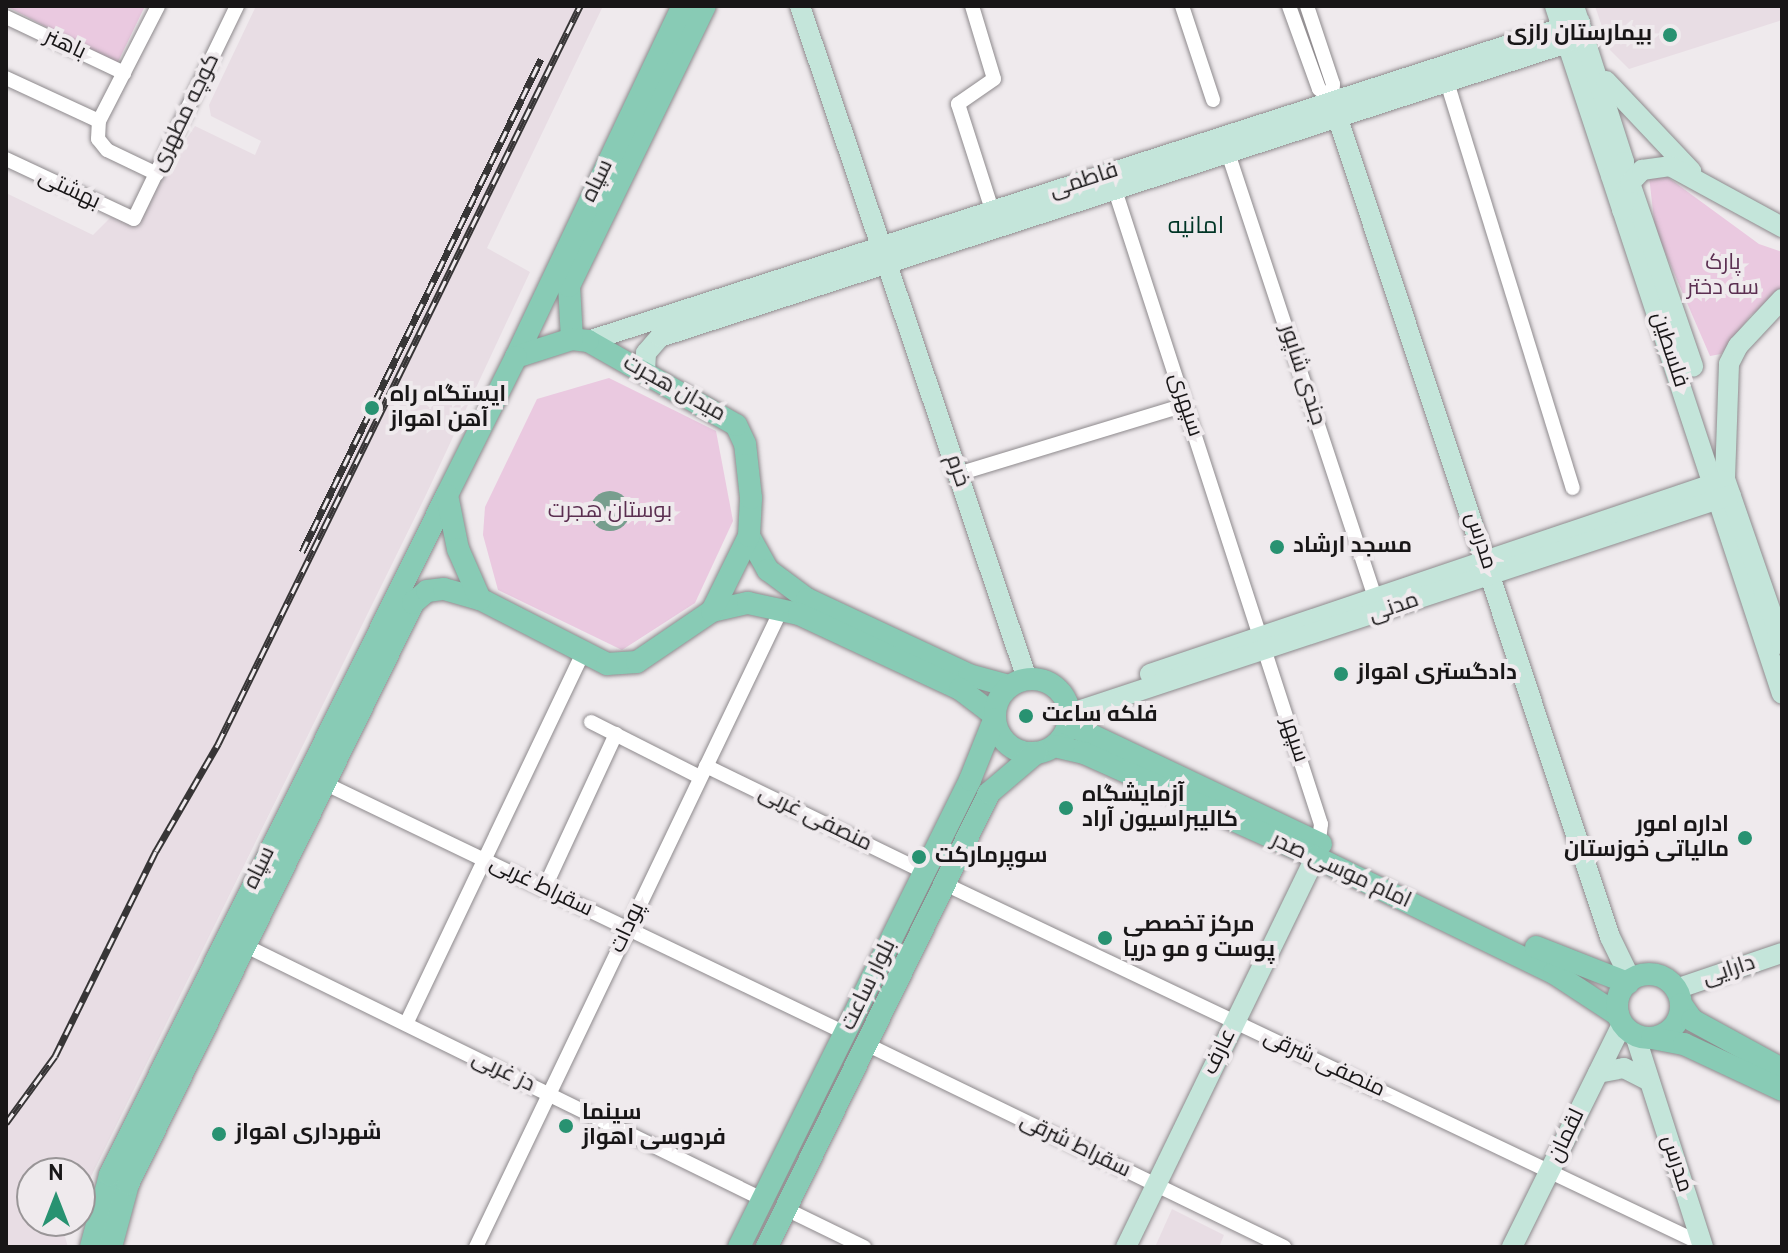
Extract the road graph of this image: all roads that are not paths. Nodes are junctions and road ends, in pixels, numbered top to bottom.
1 (158, 6) edge
2 (237, 6) edge
3 (683, 6) edge
4 (705, 6) edge
5 (800, 6) edge
6 (972, 6) edge
7 (1182, 6) edge
8 (1289, 6) edge
9 (1307, 6) edge
10 (1555, 6) edge
11 (6, 17) edge
12 (1571, 25) edge
13 (1591, 58) junction
14 (124, 73) junction
15 (6, 78) edge
16 (1447, 82) junction
17 (1213, 100) dead end
18 (1335, 108) junction
19 (99, 121) junction
20 (1228, 153) junction
21 (6, 159) edge
22 (157, 174) junction
23 (1621, 174) junction
24 (1112, 181) junction
25 (1706, 185) junction
26 (134, 219) joint
27 (995, 219) junction
28 (1779, 227) edge
29 (884, 255) junction
30 (1782, 299) edge
31 (1782, 315) edge
32 (580, 340) junction
33 (516, 357) junction
34 (1673, 358) junction
35 (1729, 364) junction
36 (1693, 366) junction
37 (645, 372) junction
38 (1185, 405) junction
39 (958, 474) junction
40 (1573, 488) dead end
41 (1722, 489) junction
42 (447, 495) junction
43 (749, 536) junction
44 (1489, 568) junction
45 (1375, 598) junction
46 (480, 599) junction
47 (781, 610) junction
48 (712, 611) junction
49 (1262, 644) junction
50 (1782, 644) edge
51 (583, 653) junction
52 (1018, 682) junction
53 (1782, 694) edge
54 (1068, 713) junction
55 (994, 717) junction
56 (591, 722) dead end
57 (616, 734) junction
58 (1045, 749) junction
59 (703, 772) junction
60 (315, 778) junction
61 (1318, 850) junction
62 (487, 861) junction
63 (924, 872) junction
64 (945, 884) junction
65 (544, 889) junction
66 (628, 929) junction
67 (244, 945) junction
68 (1782, 953) edge
69 (1630, 981) junction
70 (1678, 996) junction
71 (1235, 1022) junction
72 (406, 1024) junction
73 (1632, 1028) junction
74 (845, 1033) junction
75 (866, 1044) junction
76 (1782, 1069) edge
77 (1598, 1073) junction
78 (1648, 1080) junction
79 (1782, 1090) edge
80 (549, 1094) junction
81 (1549, 1171) junction
82 (1156, 1185) junction
83 (762, 1199) junction
84 (786, 1209) junction
85 (1703, 1245) edge
86 (91, 1247) edge
87 (111, 1247) edge
88 (476, 1247) edge
89 (739, 1247) edge
90 (767, 1247) edge
91 (864, 1247) edge
92 (1126, 1247) edge
93 (1284, 1247) edge
94 (1512, 1247) edge

1 - 14 street
2 - 22 street, کوچه مطهری
3 - 33 main road, سپاه
4 - 32 main road, سپاه
5 - 29 street, خرم
6 - 27 street
7 - 17 street
8 - 18 street, مدرس
9 - 18 street, مدرس
10 - 12 street
11 - 14 street, باهنر
12 - 13 street
12 - 16 street, فاطمی
12 - 18 street, فاطمی
12 - 23 street
13 - 23 street
13 - 25 street
14 - 19 street
15 - 19 street
16 - 18 street, فاطمی
16 - 40 street
18 - 20 street, فاطمی
18 - 24 street, فاطمی
18 - 44 street, مدرس
19 - 22 street
20 - 24 street, فاطمی
20 - 45 street, جندی شاپور
21 - 26 street, بهشتی
22 - 26 street, کوچه مطهری
23 - 25 street
23 - 34 street, فلسطین
23 - 36 street
24 - 27 street, فاطمی
24 - 38 street, سپهری
25 - 28 street
27 - 29 street, فاطمی
29 - 32 street, فاطمی
29 - 37 street, فاطمی
29 - 39 street, خرم
30 - 35 street
31 - 35 street
32 - 33 main road
32 - 37 main road, میدان هجرت
33 - 42 main road
34 - 36 street
34 - 41 street, فلسطین
35 - 36 street
35 - 41 street
37 - 43 main road, میدان هجرت
38 - 39 street
38 - 49 street, سپهری
39 - 52 street, خرم
41 - 44 street, مدنی
41 - 50 street, فلسطین
41 - 53 street, فلسطین
42 - 46 main road
42 - 60 main road, سپاه
43 - 48 main road, میدان هجرت
43 - 52 main road
44 - 45 street, مدنی
44 - 49 street, مدنی
44 - 69 street, مدرس
45 - 49 street, مدنی
46 - 51 main road, میدان هجرت
46 - 60 main road, سپاه
47 - 48 main road
47 - 55 main road
47 - 59 street, پودات
48 - 51 main road, میدان هجرت
49 - 54 street, مدنی
49 - 61 street, سپهر
51 - 62 street
52 - 54 main road
52 - 55 main road
54 - 58 main road
54 - 61 main road, امام موسی صدر
55 - 58 main road
55 - 63 main road, بلوار ساعت
56 - 57 street, منصفی غربی
57 - 59 street, منصفی غربی
57 - 65 street
58 - 61 main road, امام موسی صدر
58 - 64 main road, بلوار ساعت
59 - 63 street, منصفی غربی
59 - 66 street, پودات
60 - 62 street, سقراط غربی
60 - 67 main road, سپاه
60 - 86 main road, سپاه
61 - 69 main road, امام موسی صدر
61 - 71 street, عارف
61 - 73 main road, امام موسی صدر
62 - 65 street, سقراط غربی
62 - 72 street
63 - 74 main road, بلوار ساعت
64 - 71 street, منصفی شرقی
64 - 75 main road, بلوار ساعت
65 - 66 street, سقراط غربی
66 - 74 street, سقراط غربی
66 - 80 street, پودات
67 - 72 street, دز غربی
67 - 87 main road, سپاه
68 - 70 street, دارایی
69 - 70 main road
69 - 73 main road
70 - 73 main road
70 - 76 main road
71 - 81 street, منصفی شرقی
71 - 82 street, عارف
72 - 80 street, دز غربی
73 - 77 street, لقمان
73 - 78 street, مدرس
73 - 79 main road, امام موسی صدر
74 - 83 main road, بلوار ساعت
75 - 82 street, سقراط شرقی
75 - 84 main road, بلوار ساعت
77 - 78 street
77 - 81 street, لقمان
78 - 85 street, مدرس
80 - 83 street, دز غربی
80 - 88 street, پودات
81 - 85 street, منصفی شرقی
81 - 94 street, لقمان
82 - 92 street, عارف
82 - 93 street, سقراط شرقی
83 - 89 main road, بلوار ساعت
84 - 90 main road, بلوار ساعت
84 - 91 street

